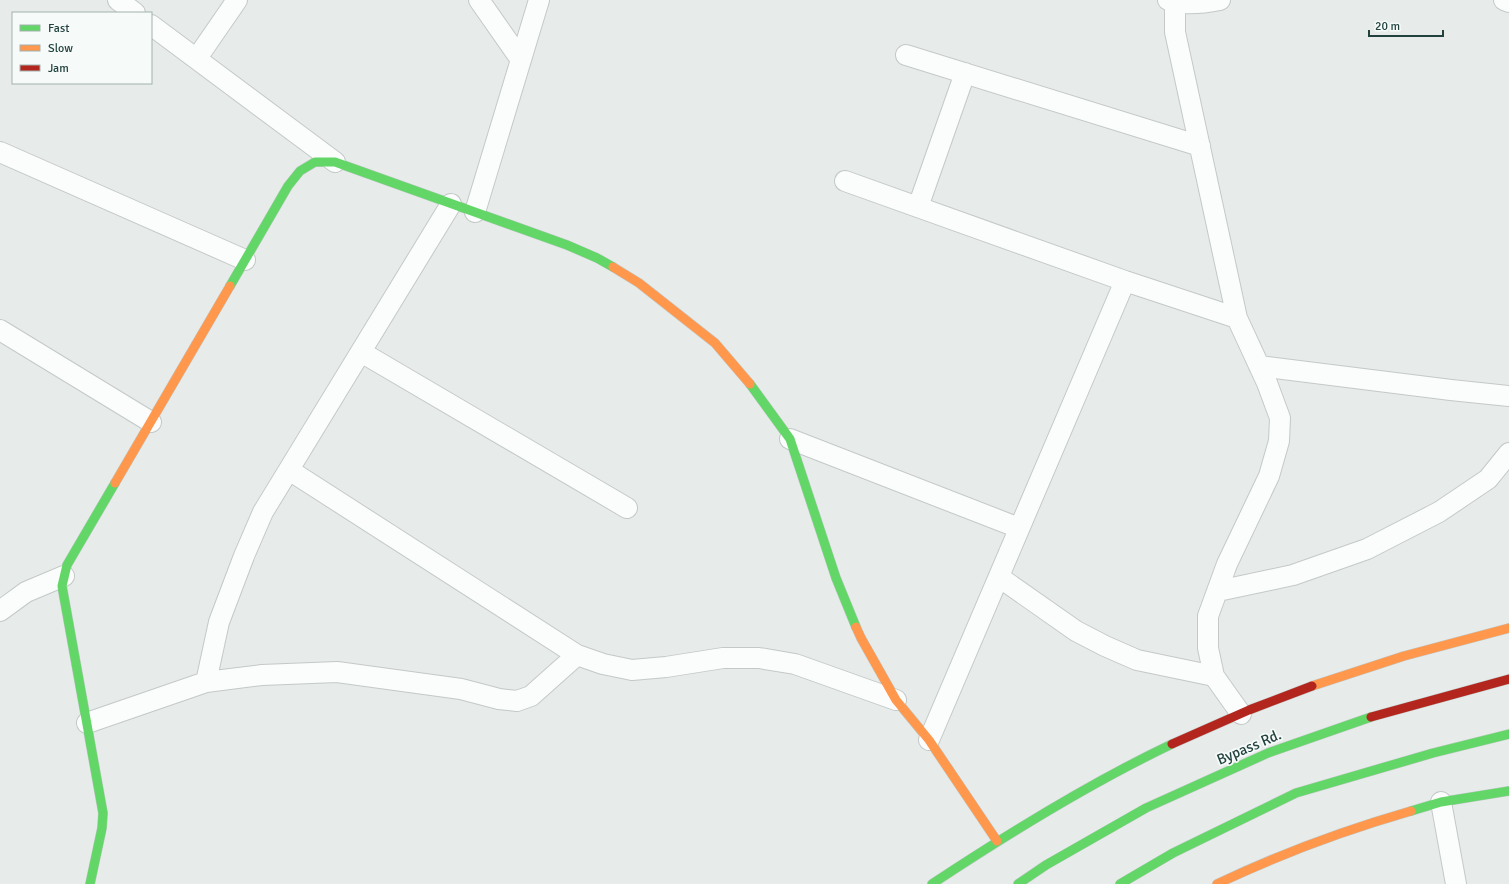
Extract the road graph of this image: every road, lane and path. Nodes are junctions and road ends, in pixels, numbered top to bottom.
1 (118, 0) edge
2 (237, 0) edge
3 (479, 0) edge
4 (539, 0) edge
5 (1220, 0) edge
6 (1504, 0) edge
7 (1173, 1) edge
8 (1509, 2) edge
9 (134, 12) edge
10 (152, 26) edge
11 (906, 55) dead end
12 (196, 58) junction
13 (521, 60) junction
14 (965, 73) junction
15 (1200, 146) junction
16 (0, 152) edge
17 (335, 162) junction
18 (845, 181) dead end
19 (451, 204) junction
20 (918, 207) junction
21 (475, 212) junction
22 (245, 260) junction
23 (1125, 281) junction
24 (1237, 318) junction
25 (0, 330) edge
26 (361, 352) junction
27 (1259, 366) junction
28 (1509, 396) edge
29 (151, 422) junction
30 (790, 439) junction
31 (1509, 453) edge
32 (289, 470) junction
33 (627, 508) dead end
34 (1020, 528) junction
35 (64, 576) junction
36 (999, 577) junction
37 (1218, 591) junction
38 (0, 610) edge
39 (1509, 628) edge
40 (577, 655) junction
41 (1214, 676) junction
42 (1509, 679) edge
43 (206, 682) junction
44 (896, 700) junction
45 (1241, 714) junction
46 (87, 723) junction
47 (1509, 734) edge
48 (929, 740) junction
49 (1509, 791) edge
50 (1441, 802) junction
51 (997, 841) junction
52 (90, 884) edge
53 (932, 884) edge
54 (1018, 884) edge
55 (1120, 884) edge
56 (1217, 884) edge
57 (1456, 884) edge

1 - 9 street
2 - 12 street
3 - 13 street
4 - 13 street
5 - 7 street
6 - 8 street
7 - 15 street
10 - 12 street
11 - 14 street
12 - 17 street
13 - 21 street
14 - 15 street
14 - 20 street
15 - 24 street
16 - 22 street
17 - 19 main road
17 - 22 main road
18 - 20 street
19 - 21 main road
19 - 26 street
20 - 23 street
21 - 30 main road
22 - 29 main road
23 - 24 street
23 - 34 street
24 - 27 street
25 - 29 street
26 - 32 street
26 - 33 street
27 - 28 street
27 - 37 street
29 - 35 main road
30 - 34 street
30 - 44 main road
31 - 37 street
32 - 40 street
32 - 43 street
34 - 36 street
35 - 38 street
35 - 46 main road
36 - 41 street
36 - 48 street
37 - 41 street
39 - 45 main road
40 - 43 street
40 - 44 street
41 - 45 street
42 - 54 main road, Bypass Rd.
43 - 46 street
44 - 48 main road
45 - 51 main road
46 - 52 main road
47 - 55 main road
48 - 51 main road
49 - 50 main road
50 - 56 main road
50 - 57 street
51 - 53 main road

